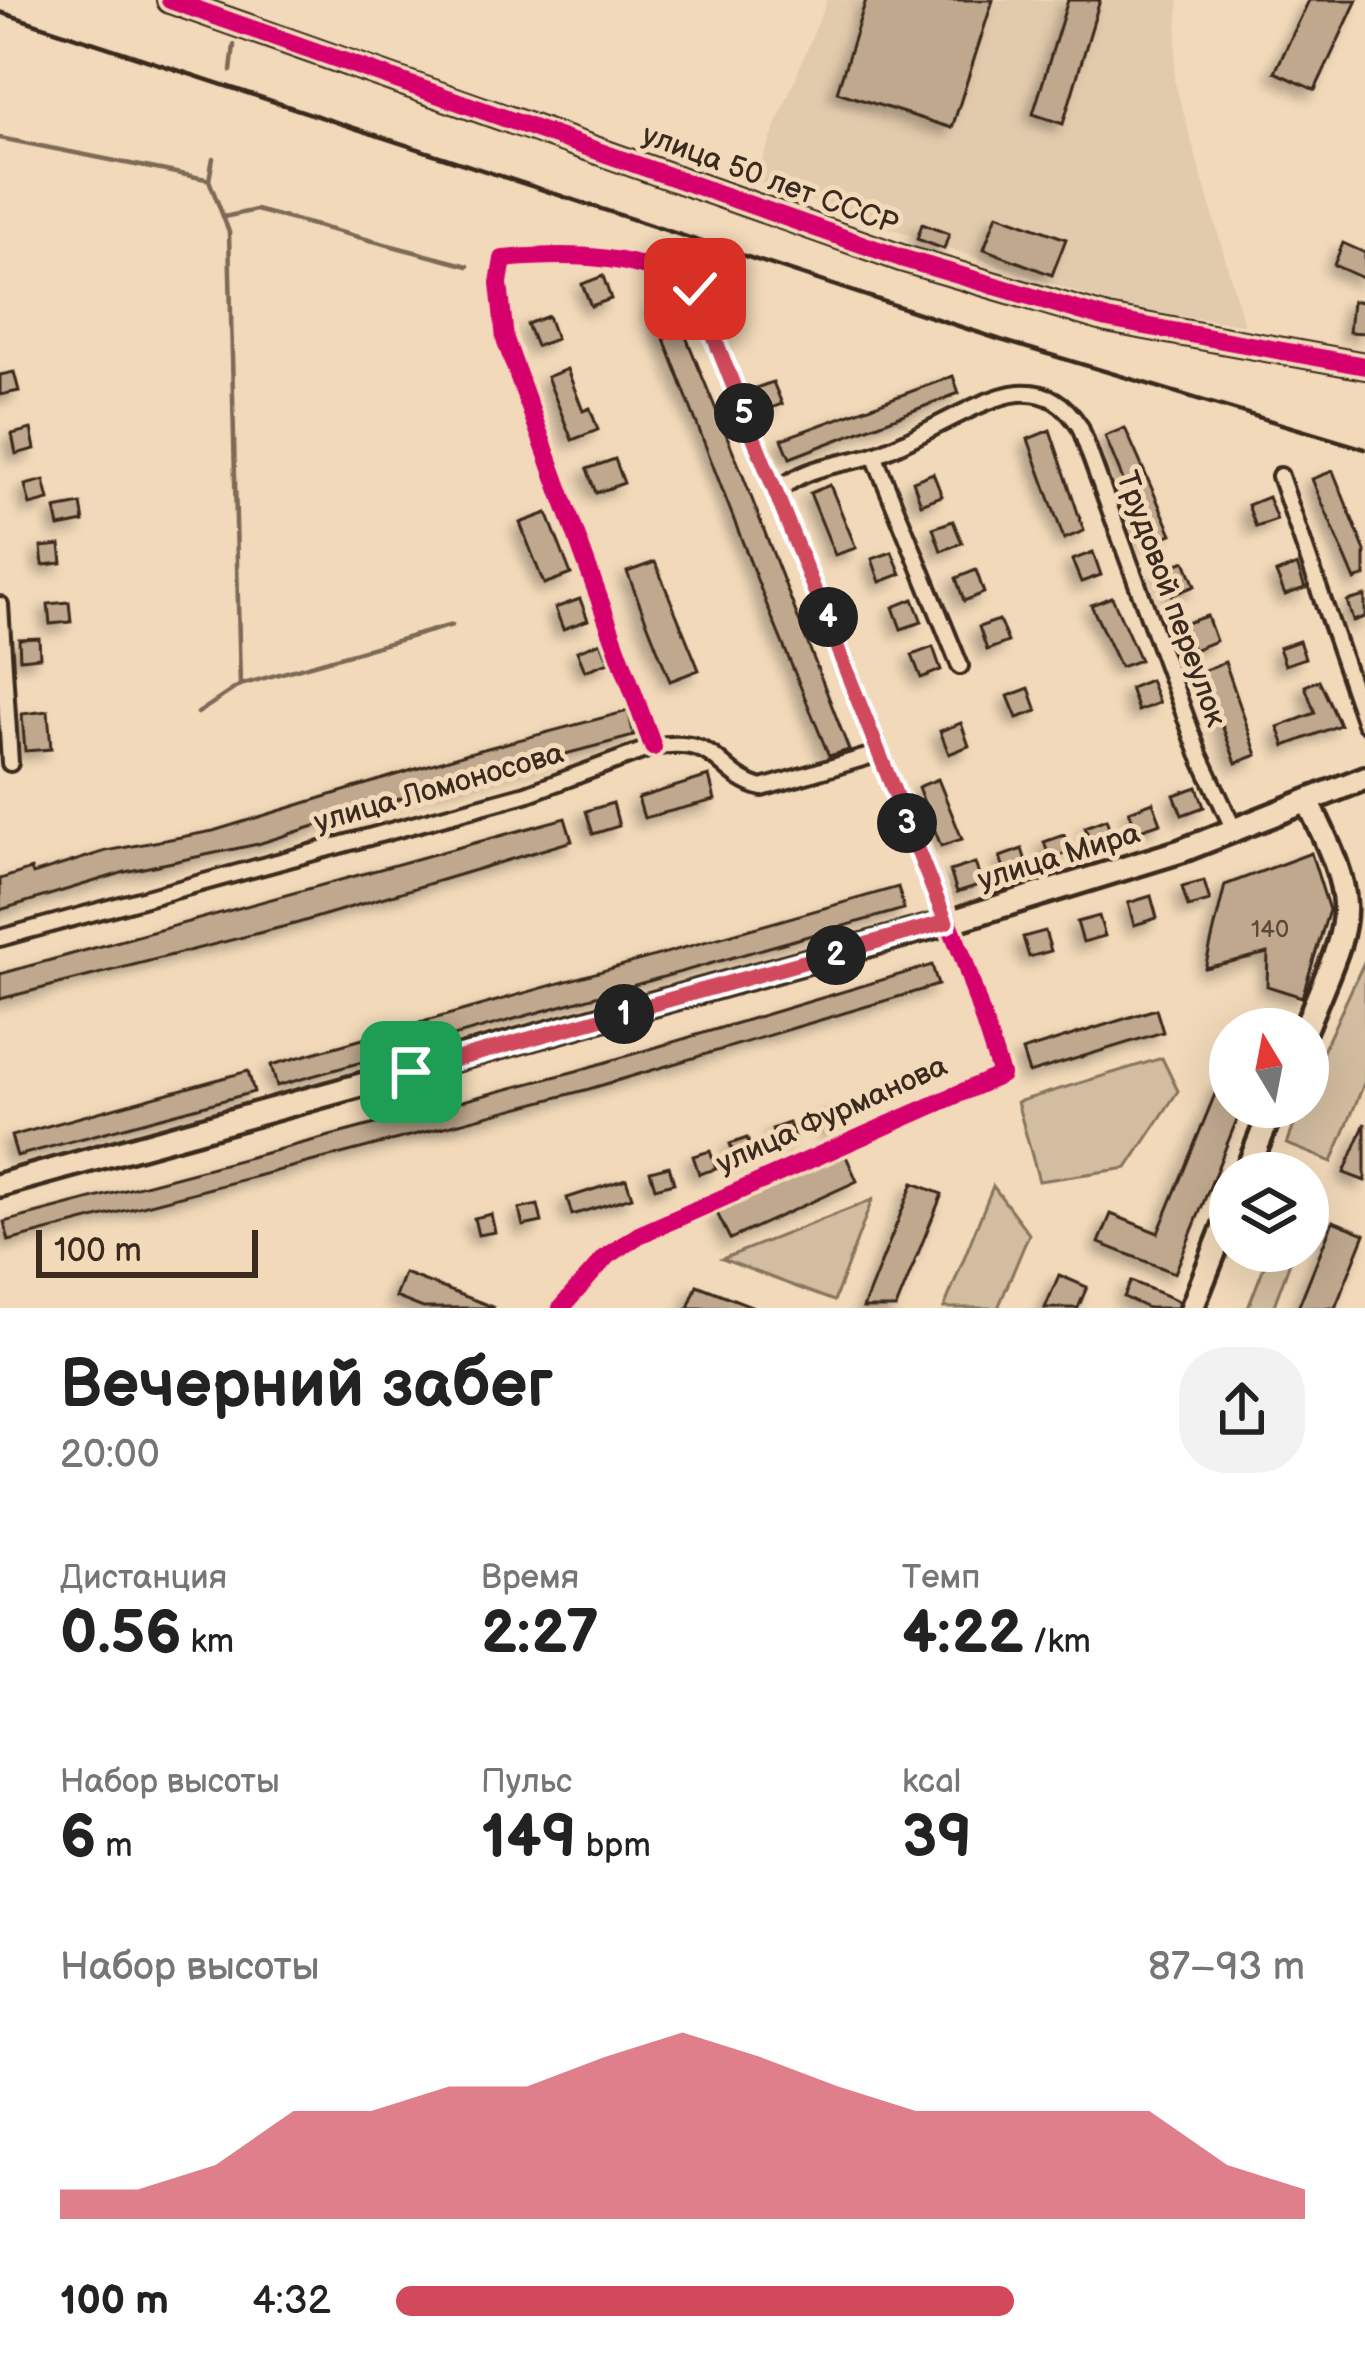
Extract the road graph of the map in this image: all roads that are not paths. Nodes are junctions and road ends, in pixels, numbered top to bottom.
1 (170, 0) edge
2 (1365, 366) edge
3 (874, 455) junction
4 (1280, 476) dead end
5 (779, 490) junction
6 (0, 605) edge
7 (961, 666) dead end
8 (1365, 723) edge
9 (653, 747) junction
10 (880, 753) junction
11 (10, 763) dead end
12 (1365, 778) edge
13 (1308, 802) junction
14 (1235, 832) junction
15 (946, 922) junction
16 (0, 938) edge
17 (1313, 1008) edge
18 (0, 1185) edge
19 (1209, 1265) edge
20 (561, 1308) edge
21 (1192, 1308) edge

1 - 2 street, улица 50 лет СССР
3 - 5 street
3 - 7 street
3 - 14 street, Трудовой переулок
4 - 8 street
5 - 9 street
5 - 10 street
6 - 11 street
9 - 10 street, улица Ломоносова
9 - 16 street, улица Ломоносова
10 - 15 street
12 - 13 street, улица Мира
13 - 14 street, улица Мира
13 - 17 street
14 - 15 street, улица Мира
15 - 18 street, улица Мира
15 - 20 street, улица Фурманова
19 - 21 street

